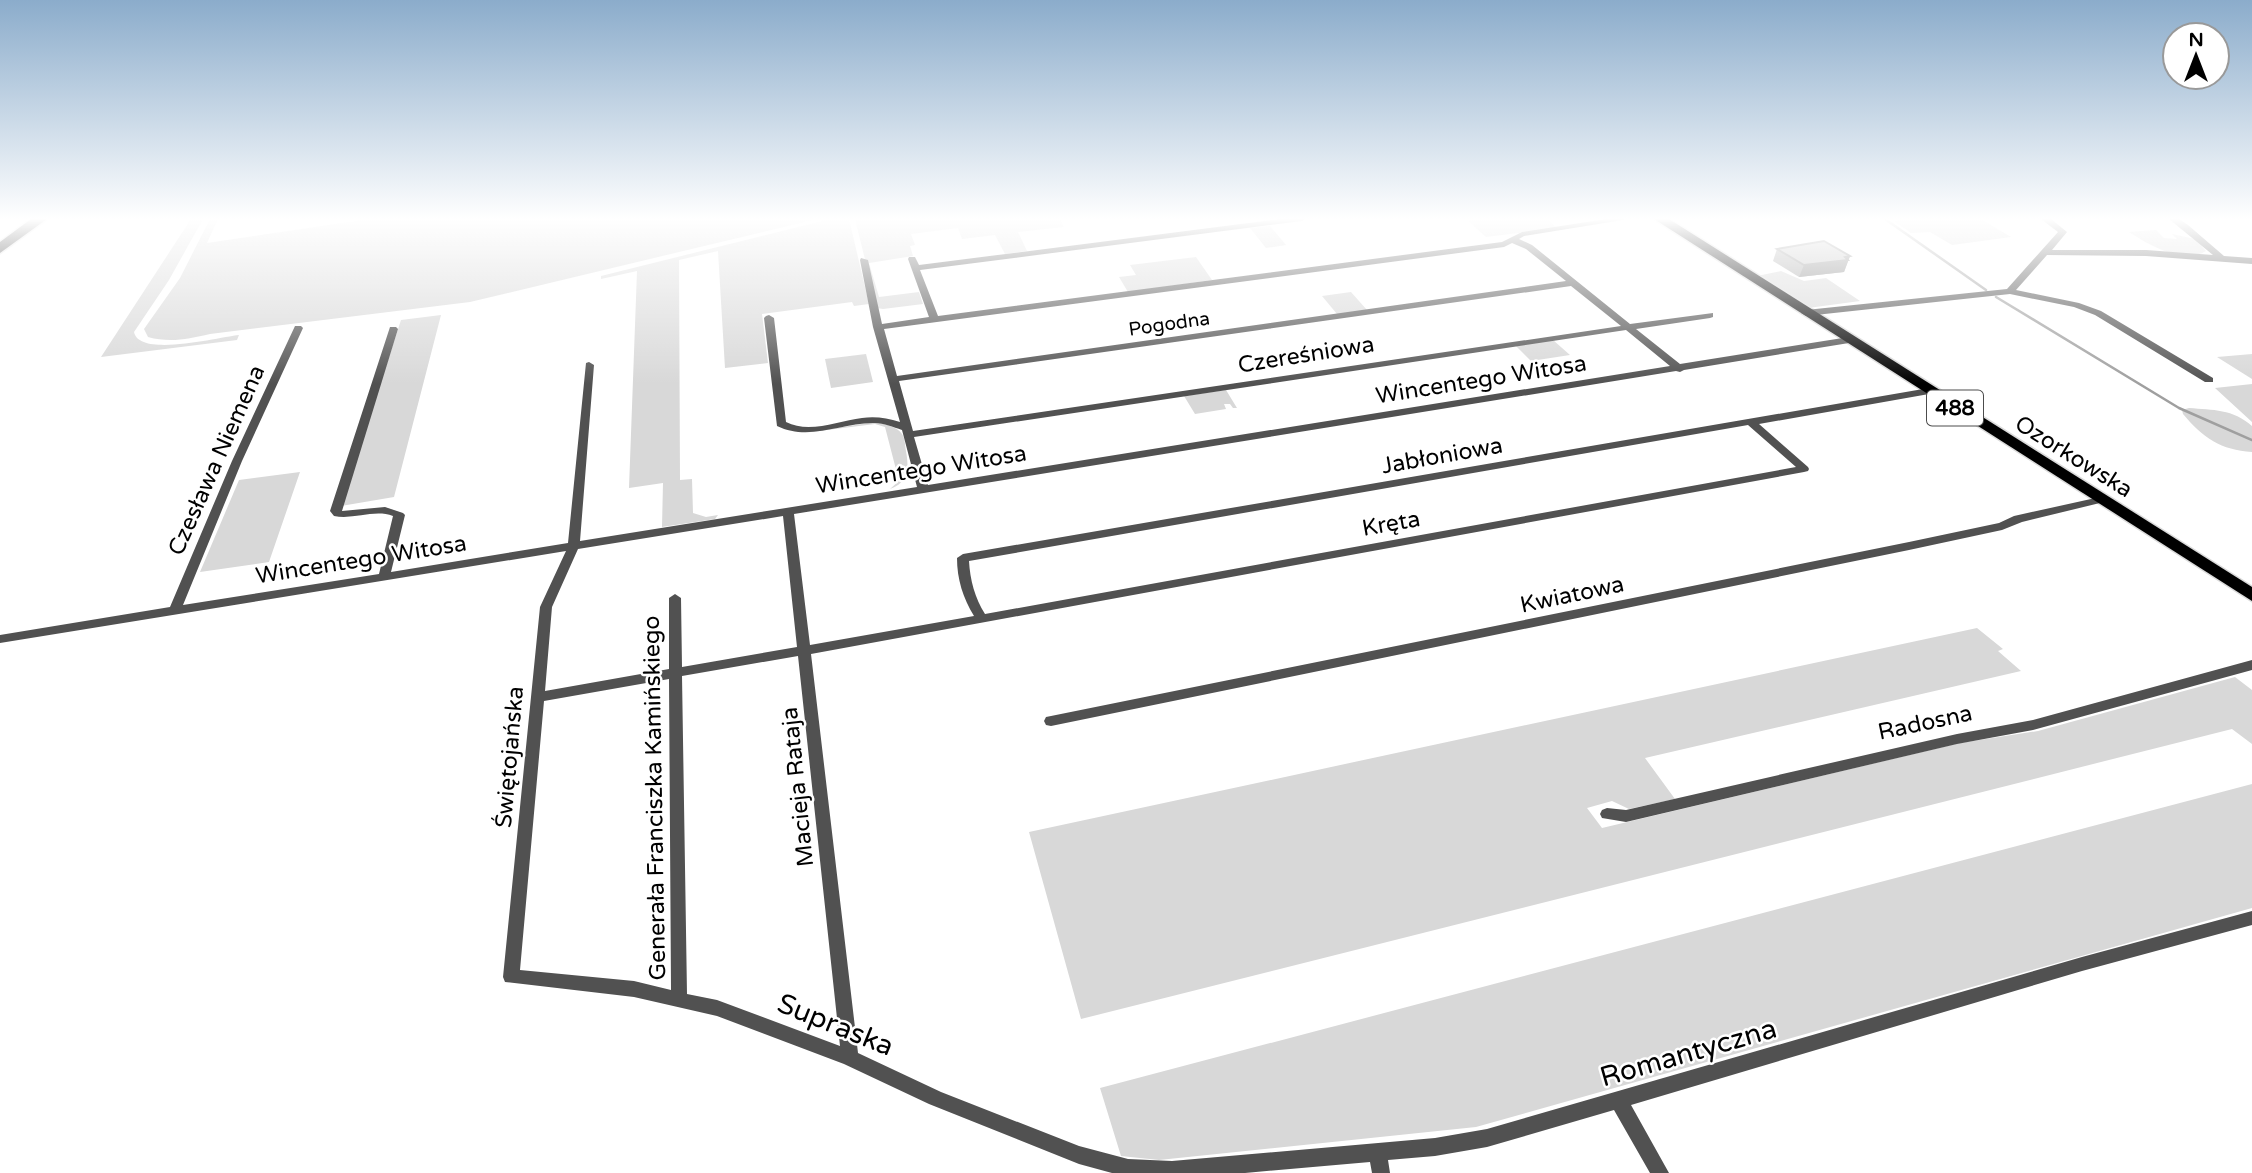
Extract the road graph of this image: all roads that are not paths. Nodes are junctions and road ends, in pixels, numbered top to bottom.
1 (867, 274) edge
2 (920, 274) edge
3 (1278, 274) edge
4 (1561, 274) edge
5 (1745, 274) edge
6 (2026, 274) edge
7 (1572, 283) junction
8 (2010, 291) junction
9 (1806, 313) junction
10 (1710, 315) dead end
11 (769, 318) dead end
12 (934, 319) junction
13 (1626, 326) junction
14 (878, 327) junction
15 (298, 328) dead end
16 (393, 329) dead end
17 (1849, 340) junction
18 (589, 365) dead end
19 (1680, 369) junction
20 (895, 379) junction
21 (2209, 380) dead end
22 (1929, 391) junction
23 (902, 405) junction
24 (872, 420) junction
25 (1752, 423) junction
26 (907, 432) junction
27 (924, 491) junction
28 (2100, 500) junction
29 (396, 512) joint
30 (788, 512) junction
31 (574, 546) junction
32 (384, 576) junction
33 (2252, 595) edge
34 (675, 598) dead end
35 (175, 610) junction
36 (982, 619) junction
37 (2, 642) edge
38 (805, 651) junction
39 (2252, 665) edge
40 (675, 673) junction
41 (538, 696) junction
42 (1051, 721) dead end
43 (1607, 814) dead end
44 (2252, 918) edge
45 (511, 977) joint
46 (678, 997) junction
47 (850, 1058) junction
48 (1618, 1100) junction
49 (1377, 1151) junction
50 (1128, 1168) joint
51 (1381, 1173) edge
52 (1660, 1173) edge

1 - 14 street
2 - 12 street
3 - 12 street
4 - 7 street
5 - 9 main road, Ozorkowska / 488
6 - 8 street
7 - 13 street
7 - 20 street, Pogodna
8 - 9 street
8 - 21 street
9 - 17 main road, Ozorkowska / 488
10 - 13 street, Czereśniowa
11 - 24 street
12 - 14 street
13 - 19 street
13 - 26 street, Czereśniowa
14 - 20 street
15 - 35 street, Czesława Niemena
16 - 29 street
17 - 19 street, Wincentego Witosa
17 - 22 main road, Ozorkowska / 488
18 - 31 street, Świętojańska
19 - 27 street, Wincentego Witosa
20 - 23 street
22 - 25 street, Jabłoniowa
22 - 28 main road, Ozorkowska / 488
23 - 24 street
23 - 26 street
24 - 26 street
25 - 36 street, Jabłoniowa
25 - 36 street, Kręta
26 - 27 street
27 - 30 street, Wincentego Witosa
28 - 33 main road, Ozorkowska / 488
28 - 42 street, Kwiatowa
29 - 32 street
30 - 31 street, Wincentego Witosa
30 - 38 street, Macieja Rataja
31 - 32 street, Wincentego Witosa
31 - 41 street, Świętojańska
32 - 35 street, Wincentego Witosa
34 - 40 street, Generała Franciszka Kamińskiego
35 - 37 street, Wincentego Witosa
36 - 38 street
38 - 40 street
38 - 47 street, Macieja Rataja
39 - 43 street, Radosna
40 - 41 street
40 - 46 street, Generała Franciszka Kamińskiego
41 - 45 street, Świętojańska
44 - 48 street, Romantyczna
45 - 46 street, Supraska
46 - 47 street, Supraska
47 - 50 street, Supraska
48 - 49 street, Romantyczna
48 - 52 street
49 - 50 street, Romantyczna
49 - 51 street

